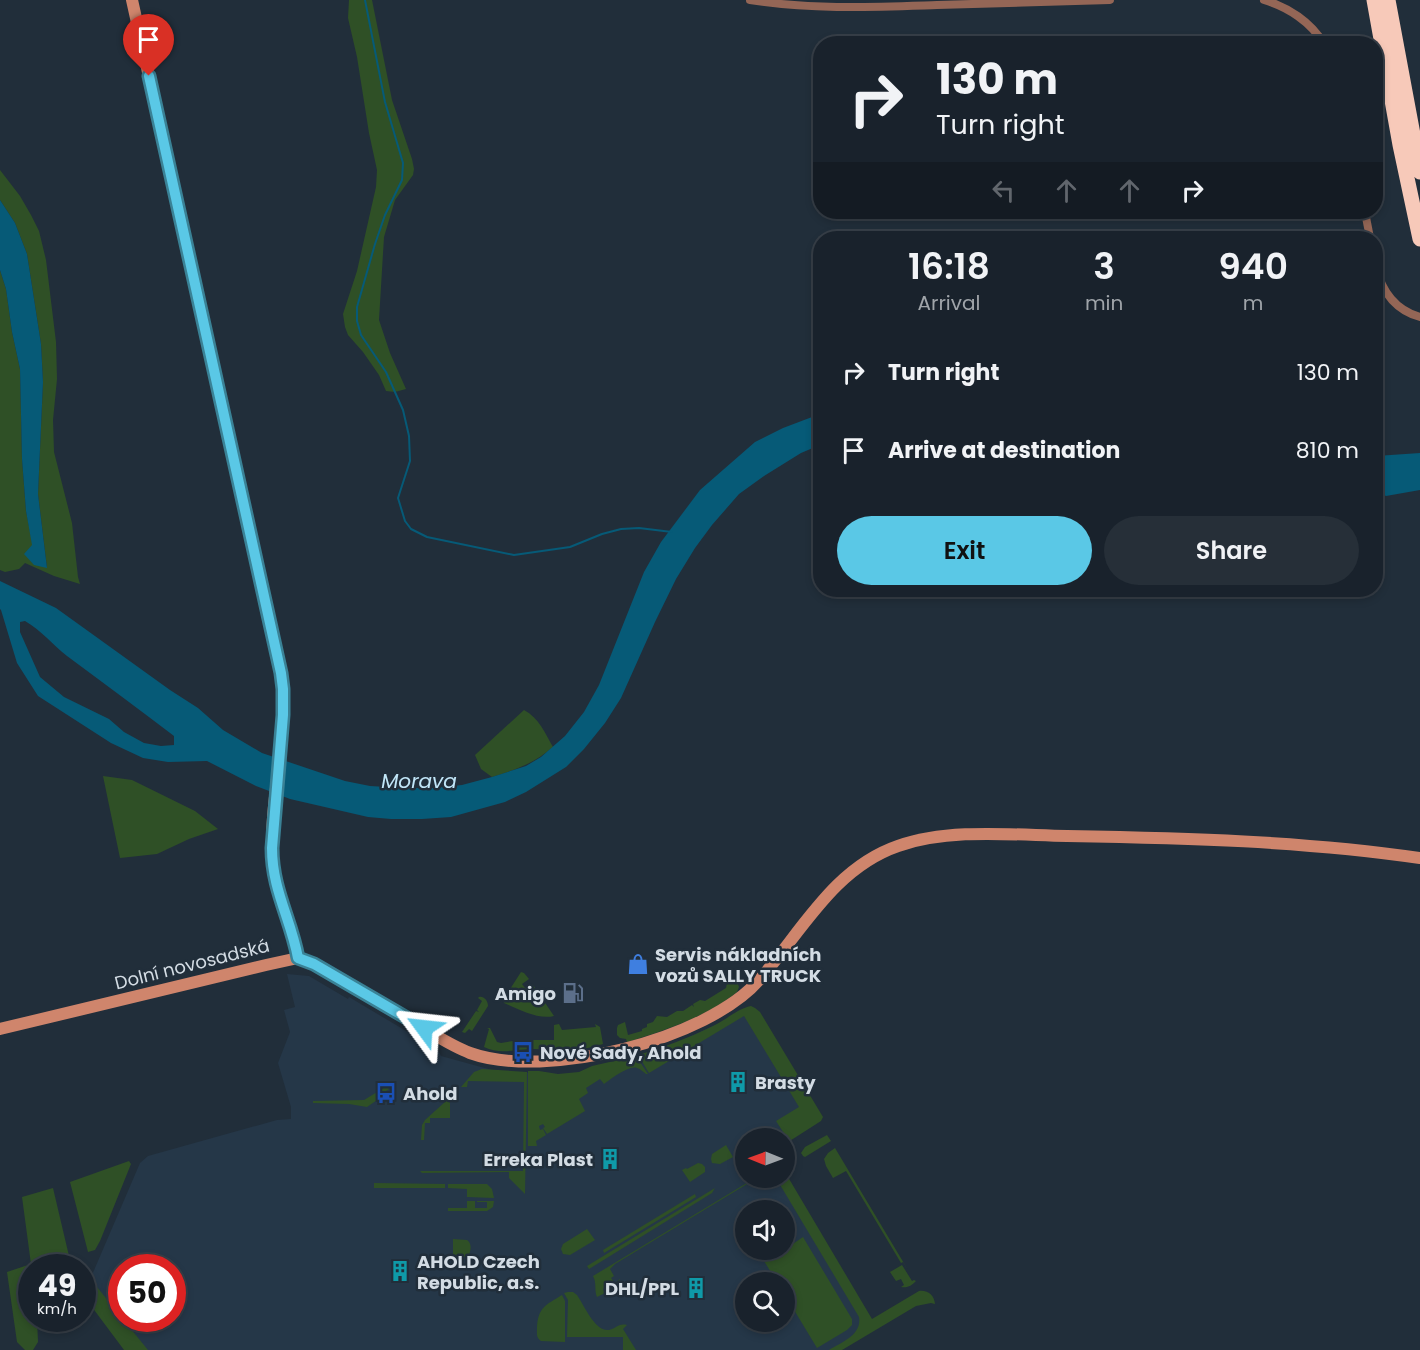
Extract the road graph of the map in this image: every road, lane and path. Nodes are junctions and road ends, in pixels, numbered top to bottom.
1 (132, 0) edge
2 (750, 0) edge
3 (1110, 0) edge
4 (1264, 0) edge
5 (1374, 0) edge
6 (1388, 0) edge
7 (1318, 36) edge
8 (1380, 36) edge
9 (1383, 50) edge
10 (1420, 172) edge
11 (1420, 239) edge
12 (1383, 286) edge
13 (1420, 317) edge
14 (1420, 858) edge
15 (298, 958) junction
16 (0, 1029) edge

1 - 15 main road
2 - 3 street
4 - 7 street
5 - 8 highway
6 - 10 highway
9 - 11 highway
12 - 13 street
14 - 15 main road, Dolní novosadská
15 - 16 main road, Dolní novosadská

